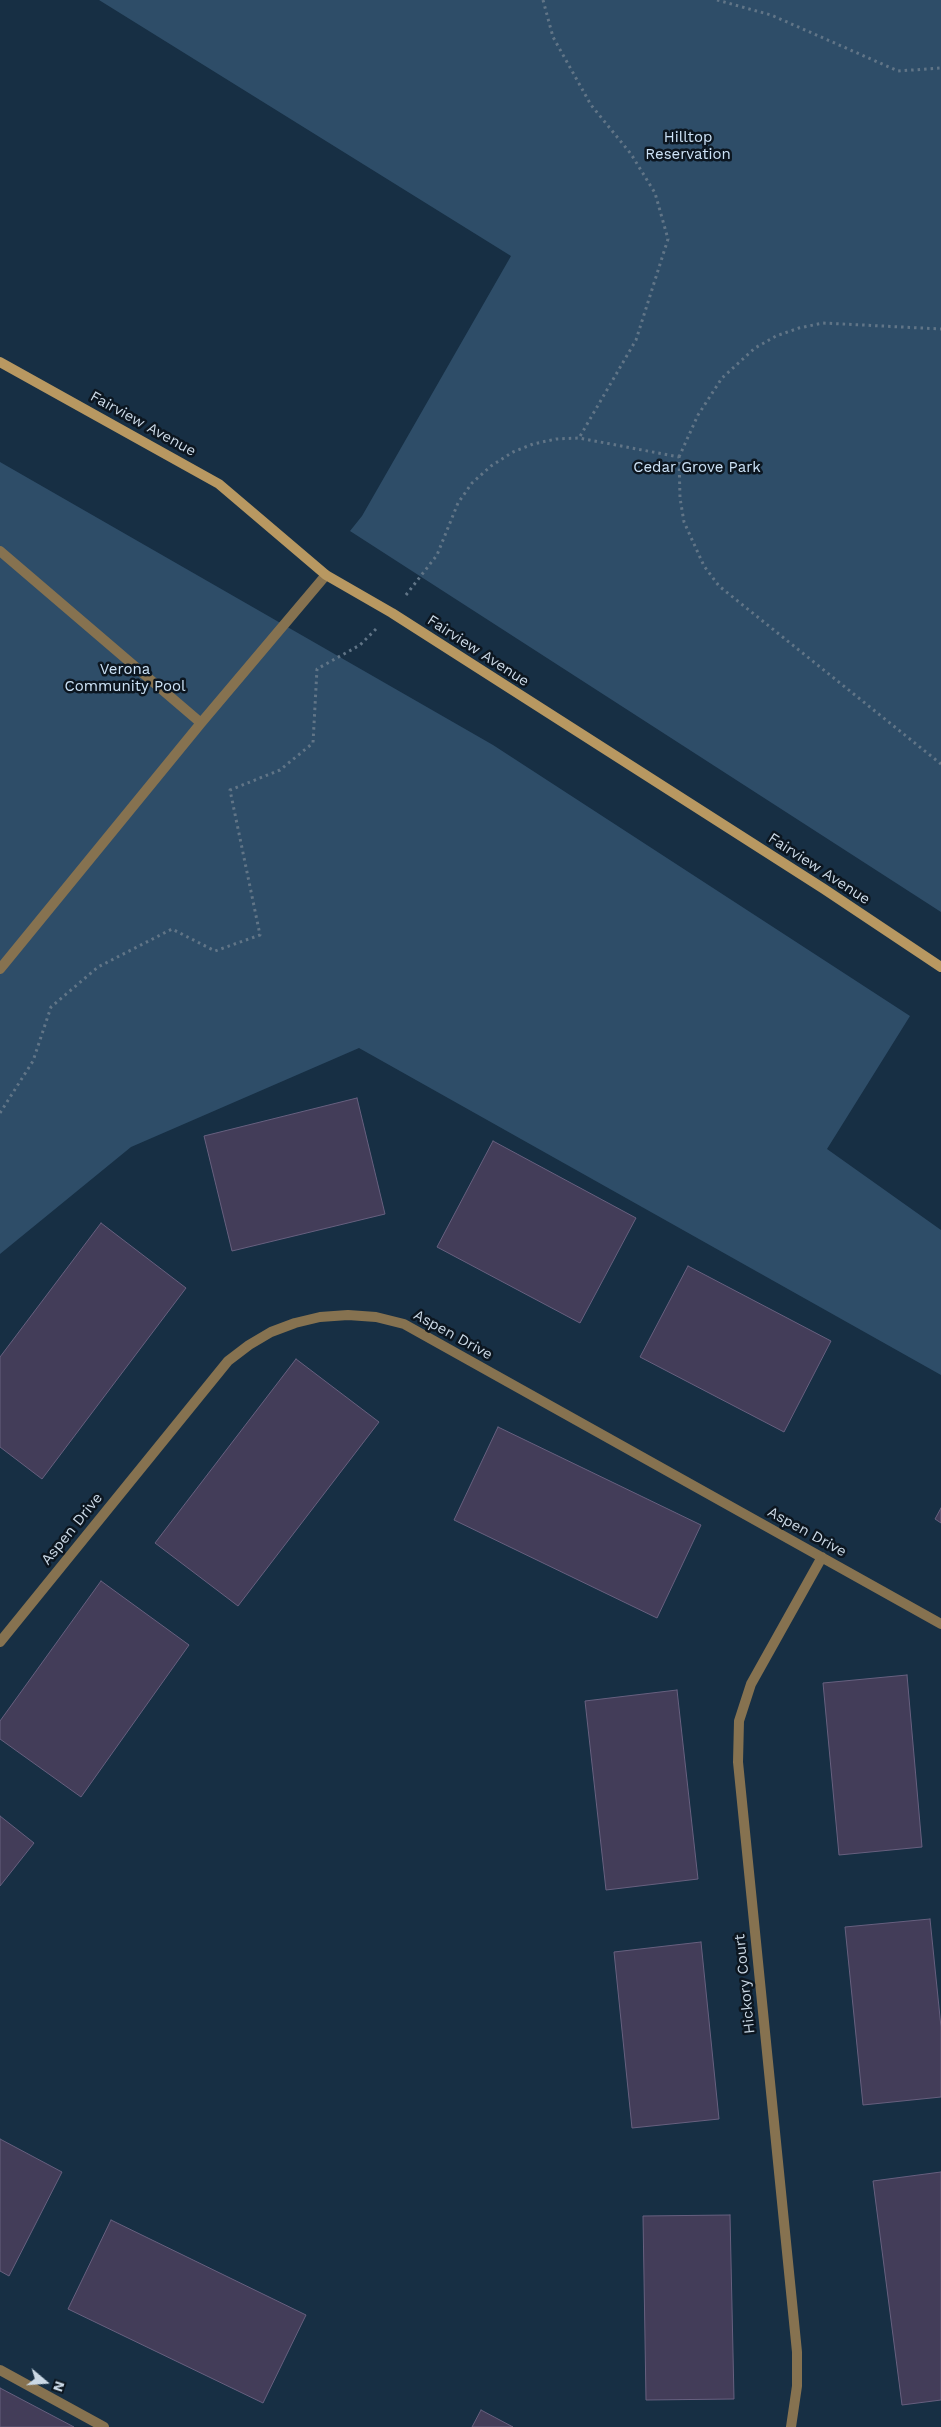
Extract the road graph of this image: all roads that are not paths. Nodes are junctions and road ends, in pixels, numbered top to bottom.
1 (1, 363) edge
2 (0, 551) edge
3 (326, 575) junction
4 (202, 722) junction
5 (941, 967) edge
6 (0, 969) edge
7 (822, 1557) junction
8 (941, 1624) edge
9 (0, 1642) edge
10 (0, 2370) edge
11 (104, 2427) edge
12 (792, 2427) edge

1 - 3 main road, Fairview Avenue
2 - 4 street
3 - 4 street
3 - 5 main road, Fairview Avenue
4 - 6 street
7 - 8 street, Aspen Drive
7 - 9 street, Aspen Drive
7 - 12 street, Hickory Court
10 - 11 street

